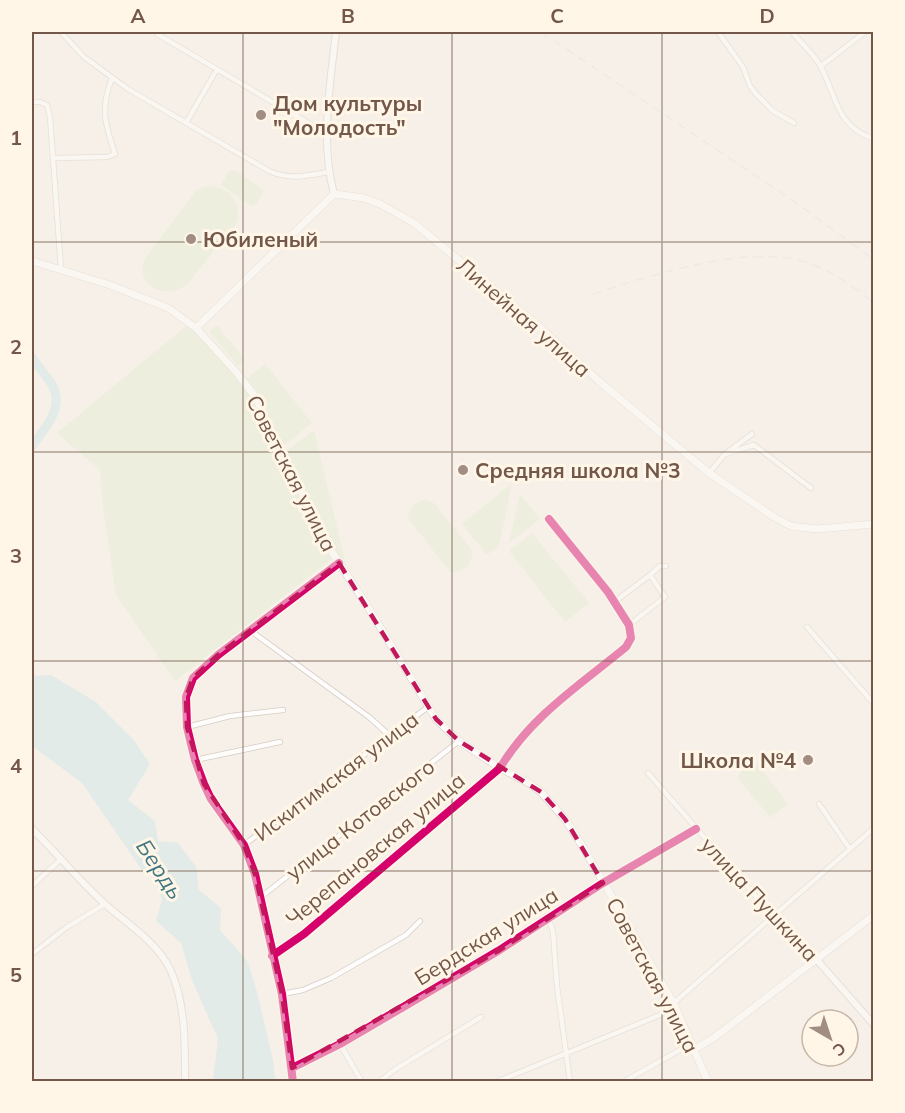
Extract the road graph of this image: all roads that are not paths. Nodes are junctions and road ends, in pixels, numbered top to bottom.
1 (61, 32) edge
2 (336, 32) edge
3 (718, 32) edge
4 (792, 32) edge
5 (864, 32) edge
6 (157, 34) dead end
7 (821, 66) junction
8 (217, 69) junction
9 (112, 78) junction
10 (321, 96) dead end
11 (330, 96) junction
12 (32, 102) edge
13 (186, 123) junction
14 (794, 123) dead end
15 (327, 134) junction
16 (873, 139) edge
17 (54, 158) junction
18 (328, 172) junction
19 (333, 194) junction
20 (32, 261) edge
21 (61, 269) junction
22 (196, 328) junction
23 (752, 434) dead end
24 (725, 454) junction
25 (710, 473) junction
26 (811, 488) dead end
27 (735, 490) junction
28 (731, 498) dead end
29 (549, 519) dead end
30 (873, 524) edge
31 (339, 563) junction
32 (666, 566) dead end
33 (650, 575) junction
34 (613, 603) junction
35 (629, 626) junction
36 (807, 627) dead end
37 (251, 631) junction
38 (873, 704) edge
39 (428, 707) junction
40 (284, 710) dead end
41 (187, 727) junction
42 (389, 735) junction
43 (459, 741) junction
44 (280, 742) dead end
45 (195, 760) junction
46 (500, 768) junction
47 (648, 772) dead end
48 (819, 804) dead end
49 (873, 828) edge
50 (32, 829) edge
51 (696, 829) junction
52 (244, 845) junction
53 (850, 849) junction
54 (60, 860) junction
55 (603, 883) junction
56 (32, 886) edge
57 (261, 897) junction
58 (105, 904) junction
59 (873, 915) edge
60 (773, 916) junction
61 (549, 919) junction
62 (420, 921) dead end
63 (32, 954) edge
64 (272, 956) junction
65 (817, 960) junction
66 (282, 994) junction
67 (674, 1004) junction
68 (481, 1017) dead end
69 (873, 1025) edge
70 (340, 1044) junction
71 (695, 1049) junction
72 (567, 1053) junction
73 (292, 1068) junction
74 (185, 1082) edge
75 (293, 1082) edge
76 (362, 1082) edge
77 (379, 1082) edge
78 (496, 1082) edge
79 (570, 1082) edge
80 (623, 1082) edge
81 (708, 1082) edge

1 - 9 street
2 - 11 street
3 - 14 street
4 - 7 street
5 - 7 street
6 - 8 street
7 - 16 street
8 - 13 street
8 - 15 street
9 - 13 street
9 - 17 street
10 - 11 street
11 - 15 street
12 - 17 street
13 - 18 street
15 - 18 street
17 - 21 street
18 - 19 street
19 - 22 main road
19 - 25 main road, Линейная улица
20 - 21 main road, Советская улица
21 - 22 main road, Советская улица
22 - 31 main road, Советская улица
23 - 24 street
24 - 25 street
24 - 26 street
25 - 27 main road, Линейная улица
27 - 28 street
27 - 30 main road, Линейная улица
29 - 34 street
31 - 37 street
31 - 39 main road, Советская улица
32 - 33 street
33 - 34 street
33 - 35 street
34 - 35 street
35 - 46 street, Черепановская улица
36 - 38 street
37 - 41 street
37 - 42 street
39 - 42 street, Искитимская улица
39 - 43 main road, Советская улица
40 - 41 street
41 - 45 street
42 - 52 street, Искитимская улица
43 - 46 main road, Советская улица
43 - 57 street, улица Котовского
44 - 45 street
45 - 52 street
46 - 55 main road, Советская улица
46 - 64 street, Черепановская улица
47 - 51 street, улица Пушкина
48 - 53 street
49 - 53 street
50 - 54 street
51 - 55 street, Бердская улица
51 - 60 street, улица Пушкина
52 - 57 street
53 - 60 street
54 - 56 street
54 - 58 street
55 - 61 street, Бердская улица
55 - 67 main road, Советская улица
57 - 64 street
58 - 63 street
58 - 74 street
59 - 65 main road
60 - 65 street, улица Пушкина
60 - 67 street
61 - 70 street, Бердская улица
61 - 72 street
62 - 66 street
64 - 66 street
65 - 69 street, улица Пушкина
65 - 71 main road
66 - 73 street
67 - 71 main road, Советская улица
67 - 72 street
68 - 77 street
70 - 73 street, Бердская улица
70 - 76 street
71 - 80 street
71 - 81 main road, Советская улица
72 - 78 street
72 - 79 street
73 - 75 street

